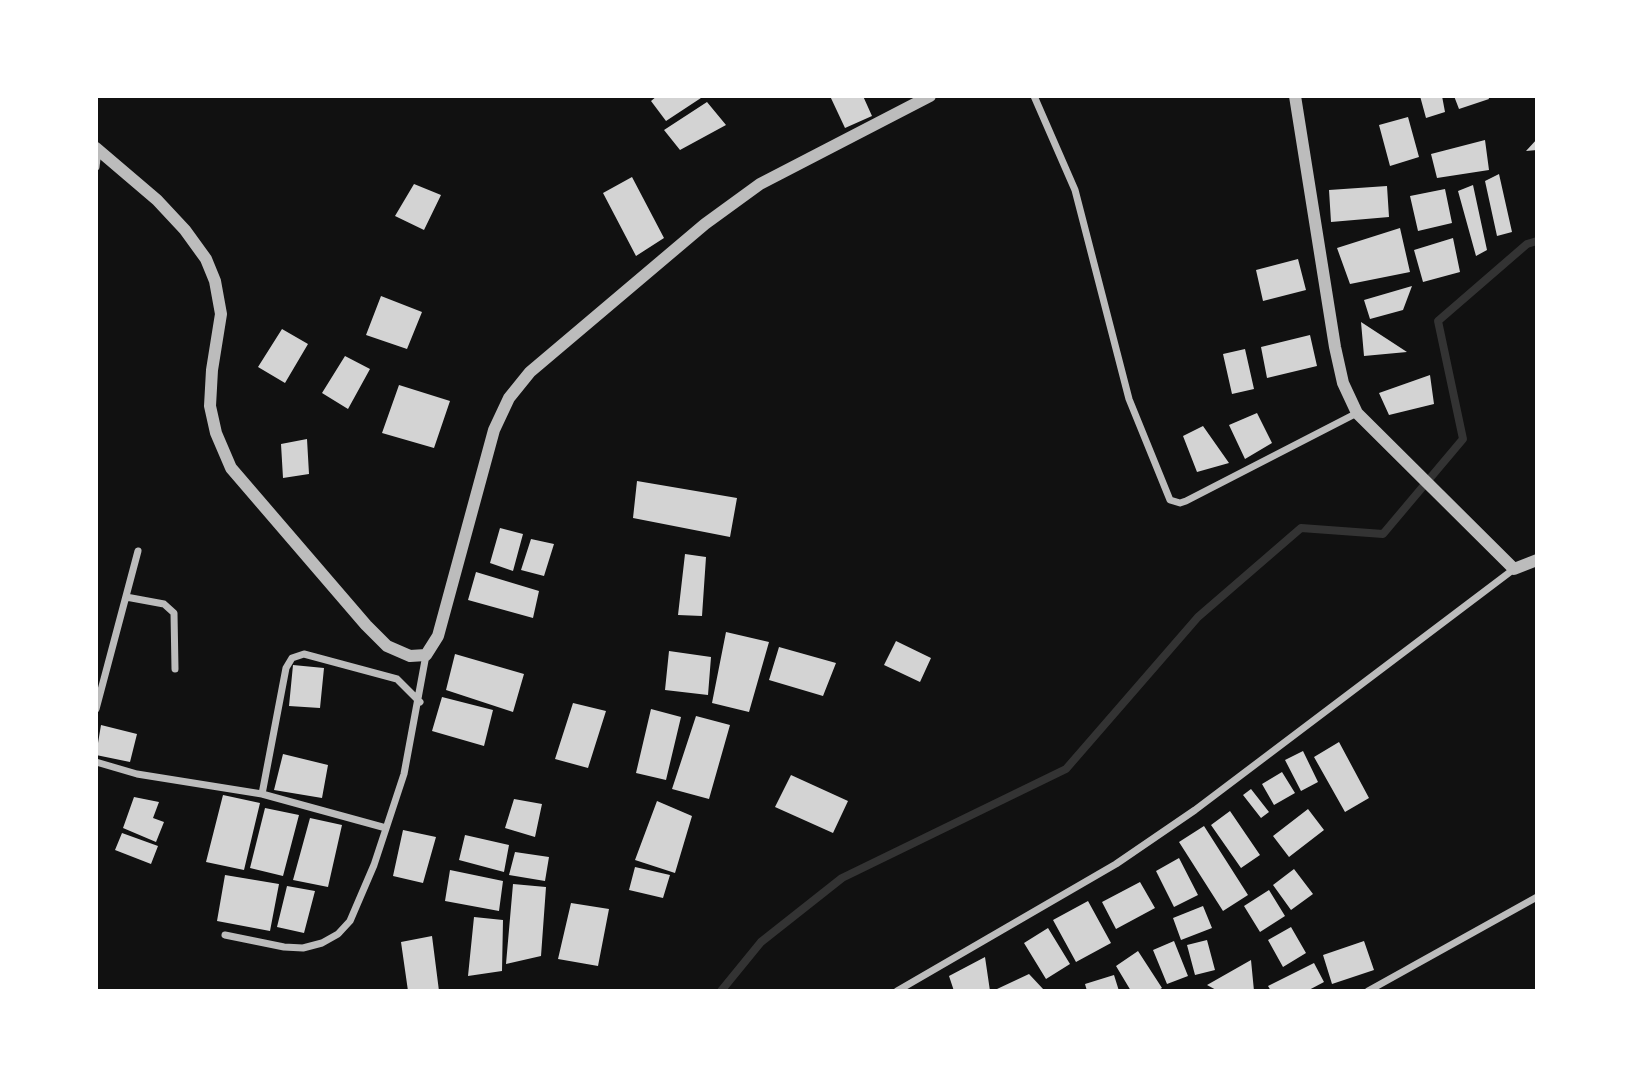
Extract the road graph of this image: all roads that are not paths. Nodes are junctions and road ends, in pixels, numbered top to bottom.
1 (930, 96) edge
2 (1034, 96) edge
3 (1295, 96) edge
4 (97, 149) edge
5 (96, 167) edge
6 (1357, 413) junction
7 (138, 551) dead end
8 (1537, 560) edge
9 (1514, 569) junction
10 (126, 597) junction
11 (426, 655) junction
12 (175, 669) dead end
13 (420, 702) junction
14 (96, 709) edge
15 (96, 762) edge
16 (262, 794) junction
17 (386, 828) junction
18 (1537, 897) edge
19 (225, 935) dead end
20 (897, 991) edge
21 (1368, 991) edge

1 - 11 street
2 - 6 street
3 - 6 street
4 - 5 street
4 - 11 street
6 - 9 street
7 - 10 street
8 - 9 street
9 - 20 street
10 - 12 street
10 - 14 street
11 - 13 street
13 - 16 street
13 - 17 street
15 - 16 street
16 - 17 street
17 - 19 street
18 - 21 street

